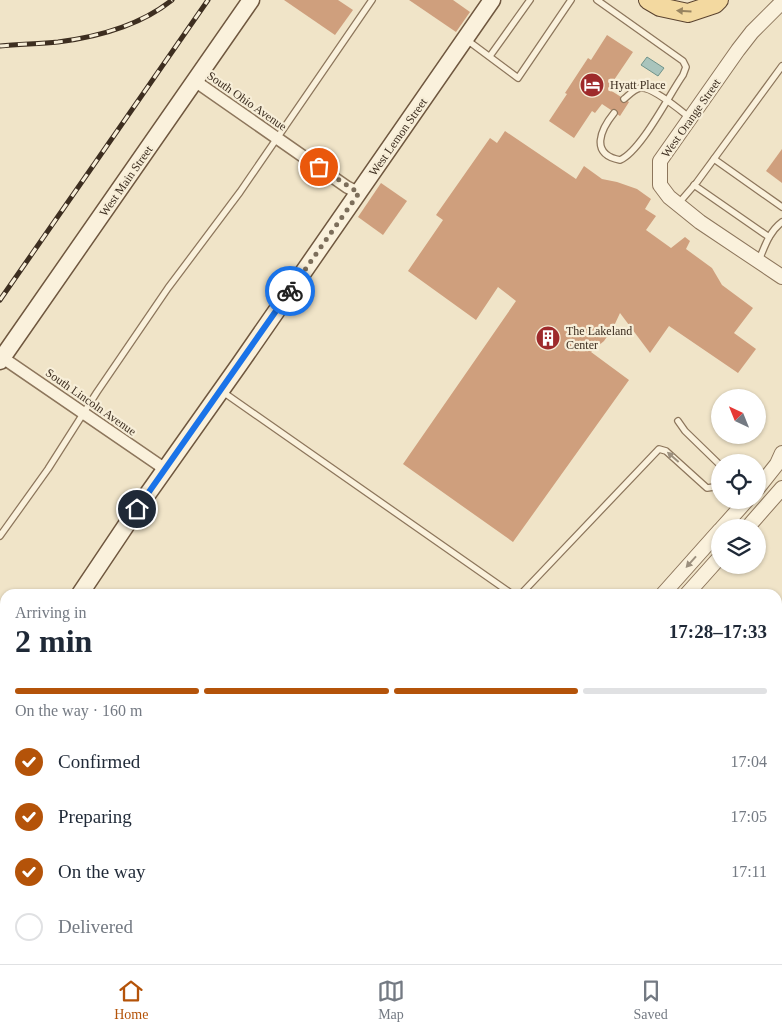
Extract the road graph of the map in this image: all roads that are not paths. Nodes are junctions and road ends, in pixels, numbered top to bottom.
1 (251, 0) edge
2 (372, 0) edge
3 (492, 0) edge
4 (530, 0) edge
5 (571, 0) edge
6 (597, 0) edge
7 (648, 0) edge
8 (719, 0) edge
9 (782, 2) edge
10 (465, 39) junction
11 (490, 56) junction
12 (782, 66) edge
13 (195, 81) junction
14 (624, 99) dead end
15 (666, 101) junction
16 (614, 113) dead end
17 (690, 118) junction
18 (278, 139) junction
19 (714, 159) junction
20 (694, 185) junction
21 (359, 193) junction
22 (678, 204) junction
23 (782, 207) edge
24 (782, 222) edge
25 (769, 237) junction
26 (758, 261) junction
27 (782, 278) edge
28 (1, 360) edge
29 (221, 391) junction
30 (84, 414) junction
31 (678, 421) dead end
32 (782, 453) edge
33 (711, 456) edge
34 (165, 469) junction
35 (766, 478) edge
36 (711, 488) edge
37 (782, 488) edge
38 (739, 509) edge
39 (730, 519) edge
40 (755, 519) edge
41 (0, 536) edge
42 (711, 540) edge
43 (711, 567) edge
44 (83, 589) edge
45 (505, 589) edge
46 (526, 589) edge
47 (667, 589) edge
48 (691, 589) edge

1 - 13 main road, West Main Street
2 - 18 lane
3 - 10 main road, West Lemon Street
4 - 11 lane
5 - 11 lane
6 - 15 lane
8 -> 7 main road
9 - 17 street, West Orange Street
10 - 11 lane
10 - 21 main road, West Lemon Street
12 - 19 lane
13 - 18 street, South Ohio Avenue
13 - 28 main road, West Main Street
14 - 15 lane
15 - 16 lane
15 - 17 lane
17 - 22 street, West Orange Street
18 - 21 street, South Ohio Avenue
18 - 30 lane
19 - 20 lane
19 - 23 lane
20 - 22 lane
20 - 25 lane
21 - 29 main road, West Lemon Street
22 - 26 street, West Orange Street
24 - 25 lane
25 - 26 lane
26 - 27 street, West Orange Street
28 - 30 street, South Lincoln Avenue
29 - 34 main road, West Lemon Street
29 - 45 lane
30 - 34 street, South Lincoln Avenue
30 - 41 lane
31 - 33 lane
32 - 35 street
34 - 44 main road, West Lemon Street
36 -> 46 lane
37 - 40 street
38 - 39 street
42 -> 47 street
43 - 48 street

